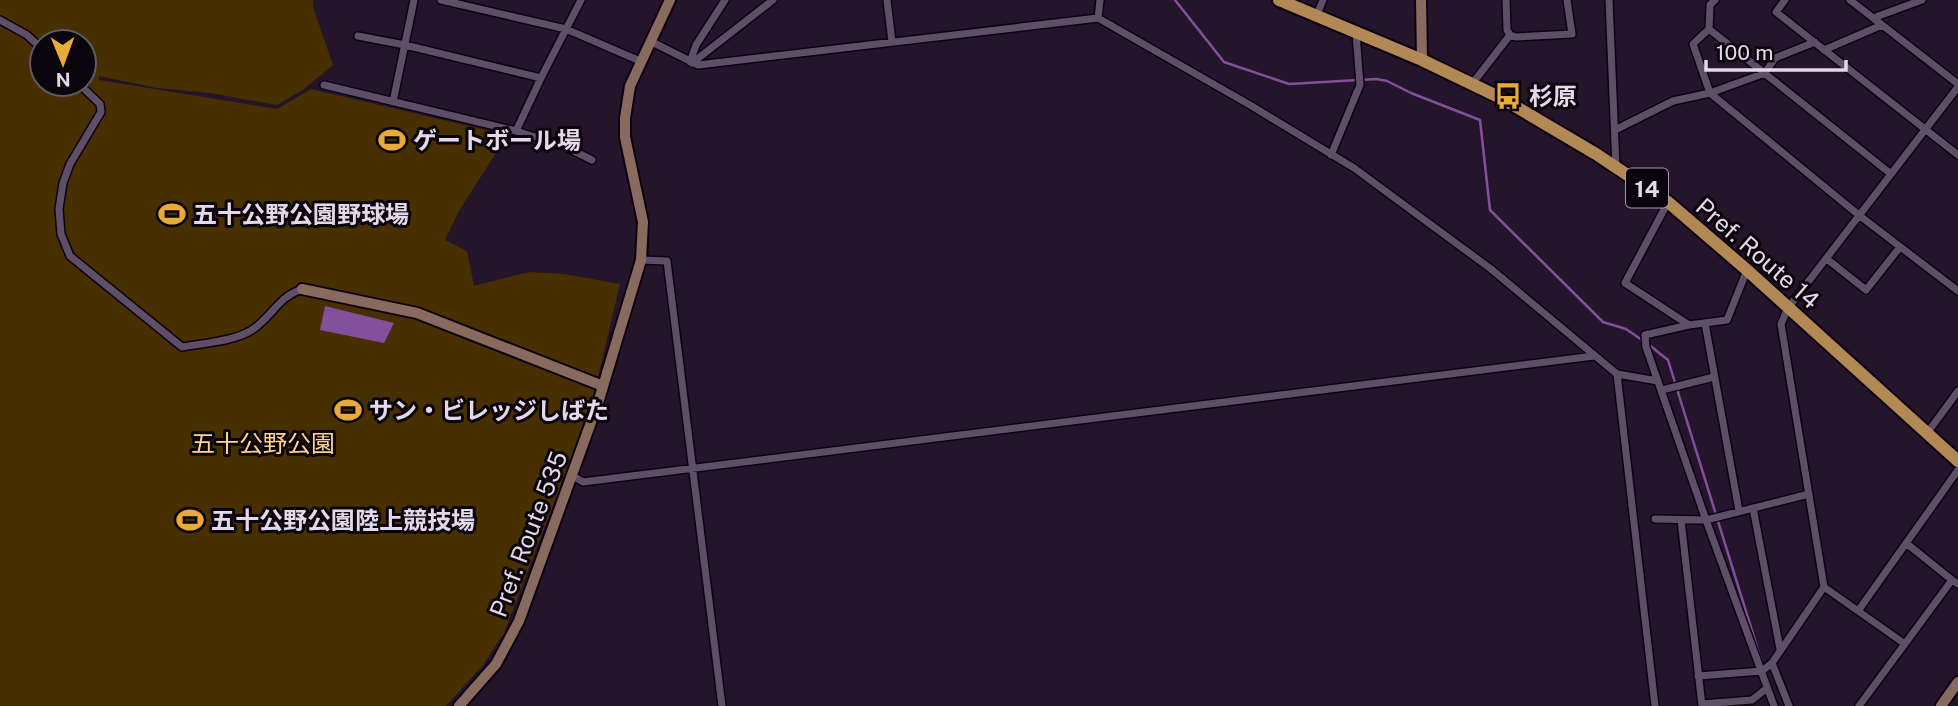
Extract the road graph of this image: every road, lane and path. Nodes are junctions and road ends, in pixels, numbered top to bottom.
1 (414, 0) edge
2 (441, 0) edge
3 (580, 0) edge
4 (670, 0) edge
5 (725, 0) edge
6 (774, 0) edge
7 (887, 0) edge
8 (1100, 0) edge
9 (1279, 0) edge
10 (1323, 0) edge
11 (1421, 0) edge
12 (1506, 0) edge
13 (1567, 0) edge
14 (1609, 0) edge
15 (1714, 0) edge
16 (1785, 0) edge
17 (1850, 0) edge
18 (1922, 0) edge
19 (471, 3) edge
20 (1317, 17) junction
21 (1098, 18) junction
22 (1873, 18) junction
23 (0, 20) edge
24 (1882, 25) junction
25 (566, 29) junction
26 (1709, 29) junction
27 (1356, 33) junction
28 (28, 36) edge
29 (358, 36) dead end
30 (1510, 36) junction
31 (650, 41) junction
32 (892, 42) junction
33 (1815, 42) junction
34 (405, 45) junction
35 (1824, 50) junction
36 (1422, 60) junction
37 (640, 61) junction
38 (691, 63) junction
39 (1765, 73) junction
40 (541, 78) junction
41 (324, 85) dead end
42 (1471, 85) junction
43 (1958, 86) edge
44 (1710, 93) junction
45 (94, 98) edge
46 (393, 102) junction
47 (1925, 129) junction
48 (1615, 130) junction
49 (516, 131) junction
50 (1331, 155) junction
51 (1958, 155) edge
52 (592, 160) dead end
53 (1616, 169) junction
54 (1891, 174) junction
55 (1668, 202) junction
56 (1860, 216) junction
57 (1900, 247) junction
58 (1827, 259) junction
59 (641, 260) junction
60 (1747, 270) junction
61 (302, 289) joint
62 (1958, 291) edge
63 (1788, 308) junction
64 (1704, 323) junction
65 (1689, 326) junction
66 (1594, 356) junction
67 (1617, 374) junction
68 (1714, 377) junction
69 (1658, 381) junction
70 (603, 386) junction
71 (1662, 390) junction
72 (1958, 391) edge
73 (1928, 432) junction
74 (1958, 461) edge
75 (693, 467) junction
76 (1958, 470) edge
77 (573, 476) junction
78 (1809, 494) junction
79 (1753, 508) junction
80 (1739, 511) junction
81 (1655, 519) dead end
82 (1681, 520) junction
83 (1706, 520) junction
84 (1906, 543) junction
85 (1955, 582) edge
86 (1824, 587) junction
87 (1858, 611) junction
88 (1905, 644) junction
89 (1780, 649) junction
90 (1772, 663) junction
91 (1762, 671) junction
92 (1698, 676) junction
93 (1958, 682) edge
94 (1767, 688) junction
95 (1702, 705) edge
96 (459, 706) edge
97 (722, 706) edge
98 (1655, 706) edge
99 (1774, 706) edge
100 (1789, 706) edge
101 (1860, 706) edge
102 (1941, 706) edge

1 - 34 street
2 - 19 street
3 - 25 street
4 - 31 main road, Pref. Route 535
5 - 38 street
6 - 38 street
7 - 32 street
8 - 21 street
9 - 20 main road, Pref. Route 14 / 14
10 - 20 street
11 - 36 main road
12 - 30 street
13 - 30 street
14 - 48 street
15 - 26 street
16 - 33 street
17 - 22 street
18 - 22 street
19 - 25 street
20 - 27 main road, Pref. Route 14 / 14
21 - 32 street
21 - 50 street
22 - 24 street
23 - 28 street
24 - 35 street
24 - 43 street
25 - 37 street
25 - 40 street
26 - 39 street
26 - 44 street
27 - 36 main road, Pref. Route 14 / 14
27 - 50 street
29 - 34 street
30 - 42 street
31 - 37 main road, Pref. Route 535
31 - 38 street
32 - 38 street
33 - 35 street
33 - 39 street
34 - 40 street
34 - 46 street
35 - 47 street
36 - 42 main road, Pref. Route 14 / 14
37 - 59 main road, Pref. Route 535
39 - 44 street
39 - 54 street
40 - 49 street
41 - 46 street
42 - 53 main road, Pref. Route 14 / 14
43 - 47 street
44 - 48 street
44 - 56 street
45 - 61 street
46 - 49 street
47 - 51 street
47 - 54 street
48 - 53 street
49 - 52 street
50 - 66 street
53 - 55 main road, Pref. Route 14 / 14
54 - 56 street
55 - 60 main road, Pref. Route 14 / 14
55 - 65 street
56 - 57 street
56 - 58 street
57 - 58 street
57 - 62 street
58 - 63 street
59 - 70 main road, Pref. Route 535
59 - 75 street
60 - 63 main road, Pref. Route 14 / 14
60 - 64 street
61 - 70 main road
63 - 73 main road, Pref. Route 14 / 14
63 - 78 street
64 - 65 street
64 - 68 street
65 - 69 street
66 - 67 street
66 - 75 street
67 - 69 street
67 - 98 street
68 - 71 street
68 - 80 street
69 - 71 street
70 - 77 main road, Pref. Route 535
71 - 83 street
72 - 73 street
73 - 74 main road, Pref. Route 14 / 14
75 - 77 street
75 - 97 street
76 - 84 street
77 - 96 main road, Pref. Route 535
78 - 79 street
78 - 86 street
79 - 80 street
79 - 89 street
80 - 83 street
81 - 82 street
82 - 83 street
82 - 92 street
83 - 91 street
84 - 85 street
84 - 87 street
85 - 88 street
86 - 87 street
86 - 89 street
87 - 88 street
88 - 101 street
89 - 90 street
90 - 91 street
90 - 100 street
91 - 92 street
91 - 94 street
92 - 95 street
93 - 102 main road
94 - 95 street
94 - 99 street

